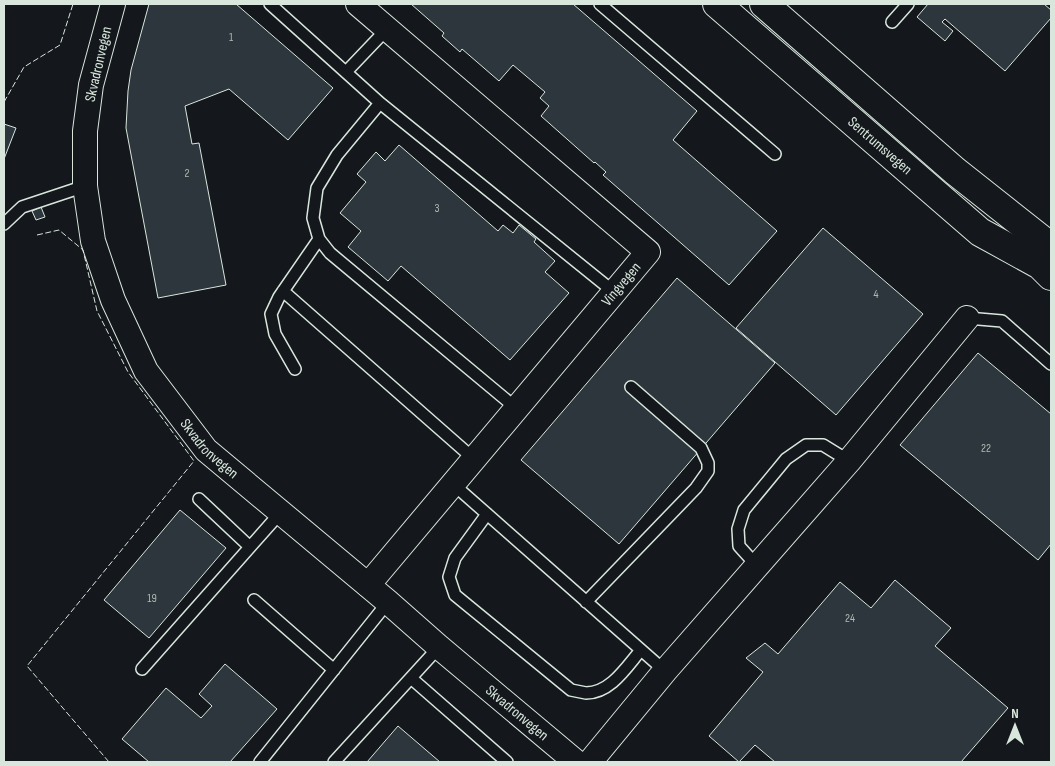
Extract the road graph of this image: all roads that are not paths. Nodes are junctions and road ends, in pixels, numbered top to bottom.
1 (113, 4) edge
2 (270, 4) edge
3 (600, 4) edge
4 (717, 4) edge
5 (764, 4) edge
6 (908, 4) edge
7 (368, 7) edge
8 (892, 22) dead end
9 (387, 29) junction
10 (346, 72) junction
11 (380, 103) junction
12 (776, 154) dead end
13 (85, 186) junction
14 (4, 224) edge
15 (319, 240) junction
16 (1051, 247) edge
17 (1051, 276) edge
18 (283, 291) junction
19 (614, 292) junction
20 (967, 318) joint
21 (1051, 364) edge
22 (295, 369) dead end
23 (631, 387) dead end
24 (516, 408) junction
25 (474, 459) junction
26 (849, 461) junction
27 (453, 484) junction
28 (199, 499) dead end
29 (281, 512) junction
30 (487, 514) junction
31 (250, 547) junction
32 (757, 566) junction
33 (368, 585) junction
34 (254, 600) dead end
35 (388, 602) junction
36 (586, 602) junction
37 (439, 647) junction
38 (641, 650) junction
39 (142, 669) dead end
40 (334, 670) junction
41 (665, 671) junction
42 (410, 678) junction
43 (260, 762) edge
44 (334, 762) edge
45 (507, 762) edge
46 (576, 762) edge
47 (590, 762) edge

1 - 13 street, Skvadronvegen
2 - 10 lane
3 - 12 lane
4 - 17 main road, Sentrumsvegen
5 - 16 main road, Sentrumsvegen
6 - 8 lane
7 - 9 street, Vingvegen
9 - 10 lane
9 - 19 street, Vingvegen
10 - 11 lane
11 - 15 lane
11 - 19 lane
13 - 14 lane
13 - 29 street, Skvadronvegen
15 - 18 lane
15 - 24 lane
18 - 22 lane
18 - 25 lane
19 - 24 street, Vingvegen
20 - 21 lane
20 - 26 street
23 - 36 lane
24 - 25 street, Vingvegen
25 - 27 street, Vingvegen
26 - 32 street
26 - 32 lane
27 - 30 lane
27 - 33 street, Vingvegen
28 - 31 lane
29 - 31 lane
29 - 33 street, Skvadronvegen
30 - 36 lane
30 - 38 lane
31 - 39 lane
32 - 41 street
33 - 35 street, Skvadronvegen
34 - 40 lane
35 - 37 street, Skvadronvegen
35 - 40 lane
36 - 38 lane
37 - 42 lane
37 - 46 street, Skvadronvegen
38 - 41 lane
40 - 43 lane
41 - 47 street
42 - 44 lane
42 - 45 lane

